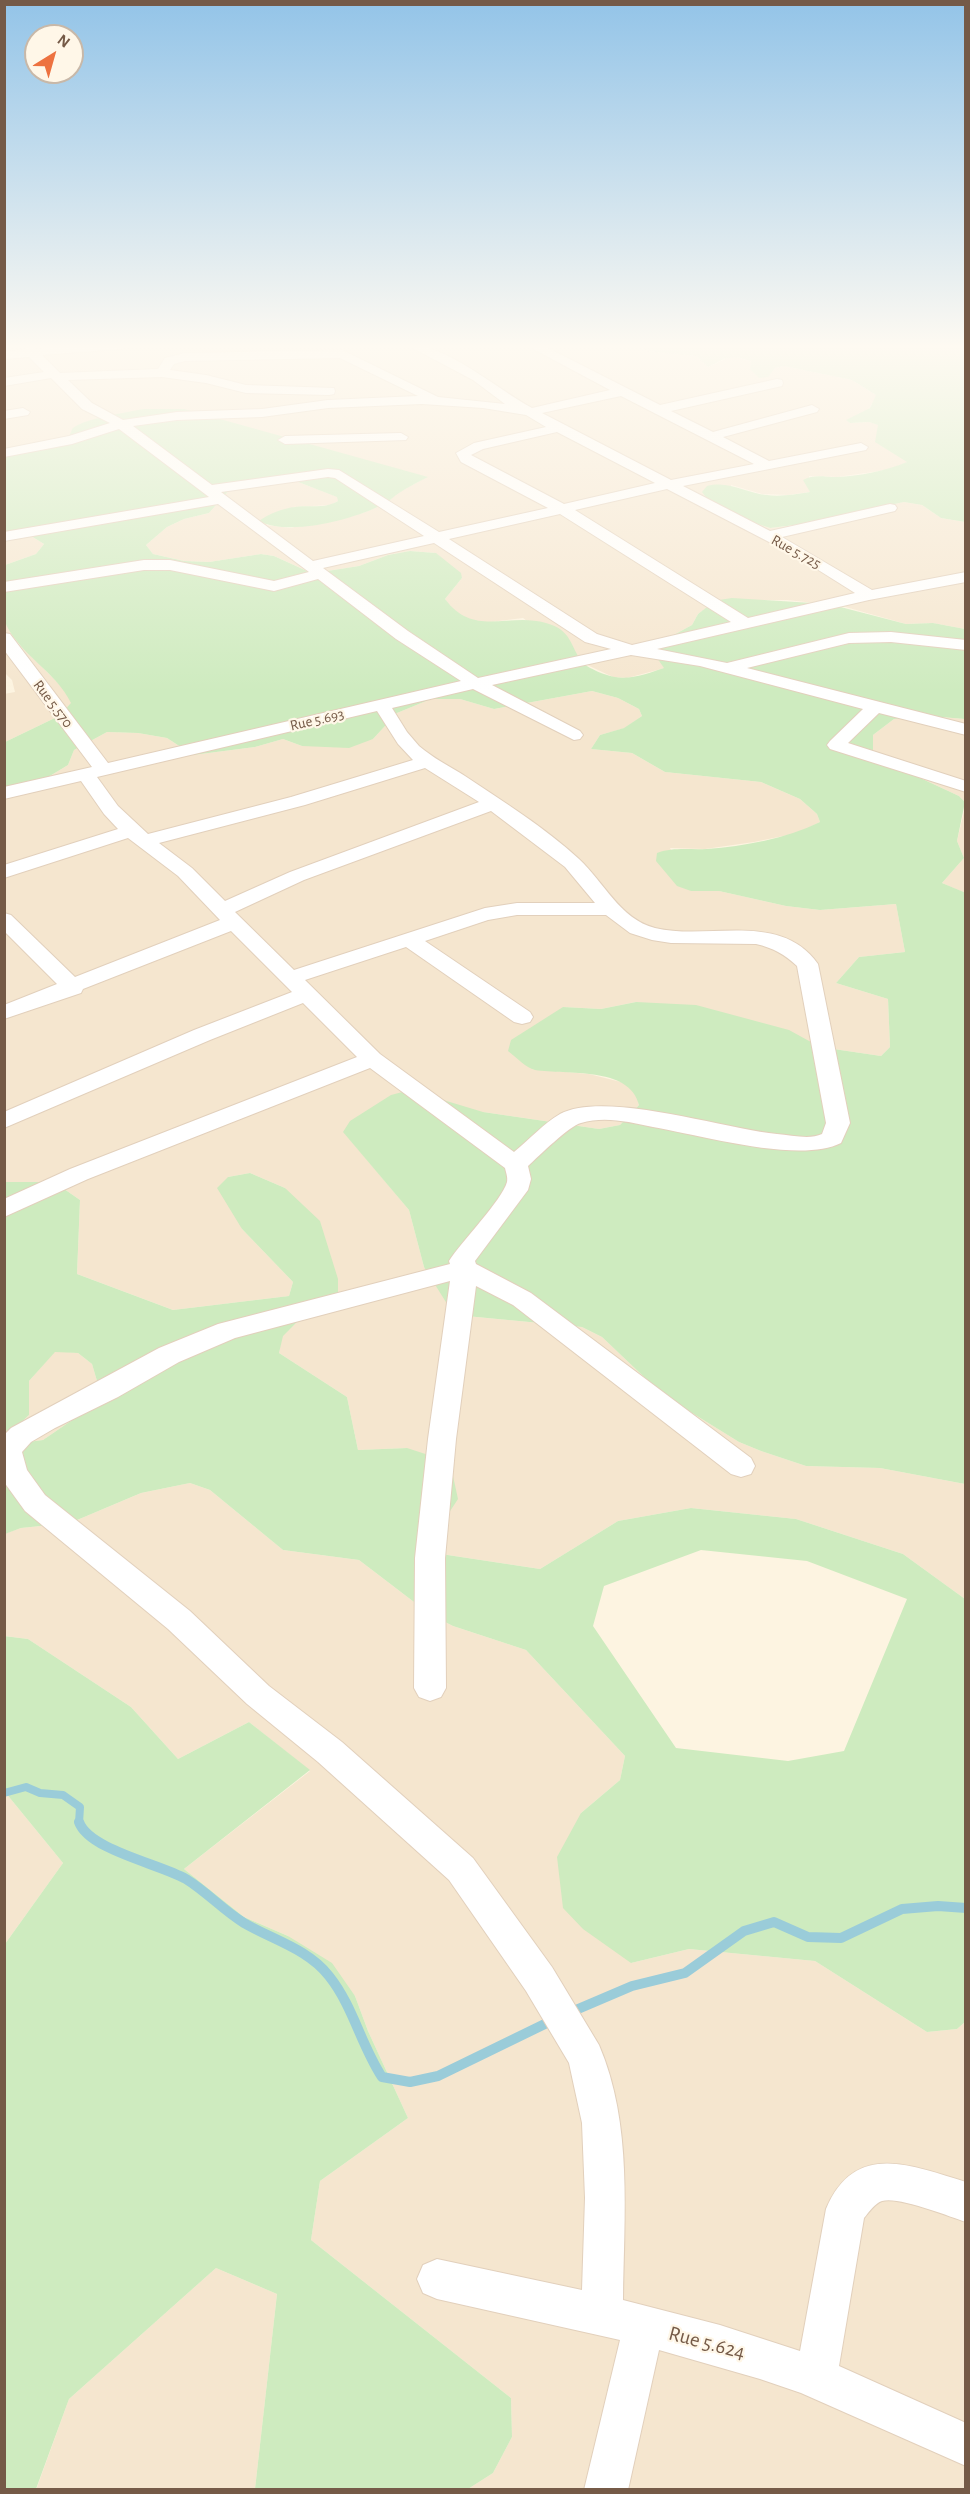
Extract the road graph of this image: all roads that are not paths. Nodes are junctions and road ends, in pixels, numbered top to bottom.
1 (169, 460) edge
2 (468, 460) edge
3 (620, 460) edge
4 (758, 460) edge
5 (796, 460) edge
6 (769, 466) junction
7 (667, 485) junction
8 (214, 495) junction
9 (890, 508) dead end
10 (564, 510) junction
11 (768, 536) junction
12 (4, 537) edge
13 (439, 538) junction
14 (316, 570) junction
15 (966, 578) edge
16 (4, 587) edge
17 (869, 594) junction
18 (746, 624) junction
19 (4, 638) edge
20 (966, 645) edge
21 (631, 650) junction
22 (727, 668) junction
23 (475, 683) junction
24 (382, 705) junction
25 (875, 708) junction
26 (966, 730) edge
27 (574, 735) dead end
28 (428, 761) junction
29 (94, 771) junction
30 (966, 787) edge
31 (4, 792) edge
32 (492, 804) junction
33 (138, 836) junction
34 (4, 872) edge
35 (611, 909) junction
36 (228, 916) junction
37 (4, 919) edge
38 (408, 939) junction
39 (298, 986) junction
40 (74, 988) junction
41 (4, 1013) edge
42 (522, 1017) dead end
43 (372, 1059) junction
44 (4, 1122) edge
45 (515, 1164) junction
46 (4, 1209) edge
47 (465, 1269) junction
48 (741, 1466) dead end
49 (430, 1688) dead end
50 (966, 2202) edge
51 (437, 2279) dead end
52 (602, 2315) junction
53 (644, 2326) junction
54 (816, 2379) junction
55 (966, 2445) edge
56 (606, 2490) edge

1 - 8 street
2 - 10 street
3 - 7 street, Rue 5.725
4 - 6 street
5 - 6 street
6 - 7 street
7 - 10 street
7 - 11 street, Rue 5.725
8 - 12 street
8 - 13 street
8 - 14 street
9 - 11 street
10 - 13 street
10 - 18 street
11 - 17 street, Rue 5.725
13 - 14 street
13 - 21 street
14 - 16 street
14 - 23 street
15 - 17 street
17 - 18 street
18 - 21 street
19 - 29 street, Rue 5.570
20 - 22 street
21 - 22 street
21 - 23 street, Rue 5.693
22 - 25 street
23 - 24 street, Rue 5.693
23 - 27 street
24 - 28 street
24 - 29 street, Rue 5.693
25 - 26 street
25 - 30 street
28 - 32 street
28 - 33 street
29 - 31 street, Rue 5.693
29 - 33 street, Rue 5.570
32 - 35 street
32 - 36 street
33 - 34 street
33 - 36 street, Rue 5.570
35 - 38 street
35 - 45 street
36 - 39 street, Rue 5.570
36 - 40 street
37 - 40 street
38 - 39 street
38 - 42 street
39 - 43 street, Rue 5.570
39 - 44 street
40 - 41 street
43 - 45 street, Rue 5.570
43 - 46 street
45 - 47 street
47 - 48 street
47 - 49 street
47 - 52 street
50 - 54 street
51 - 52 street, Rue 5.624
52 - 53 street, Rue 5.624
53 - 54 street, Rue 5.624
53 - 56 street
54 - 55 street, Rue 5.624

